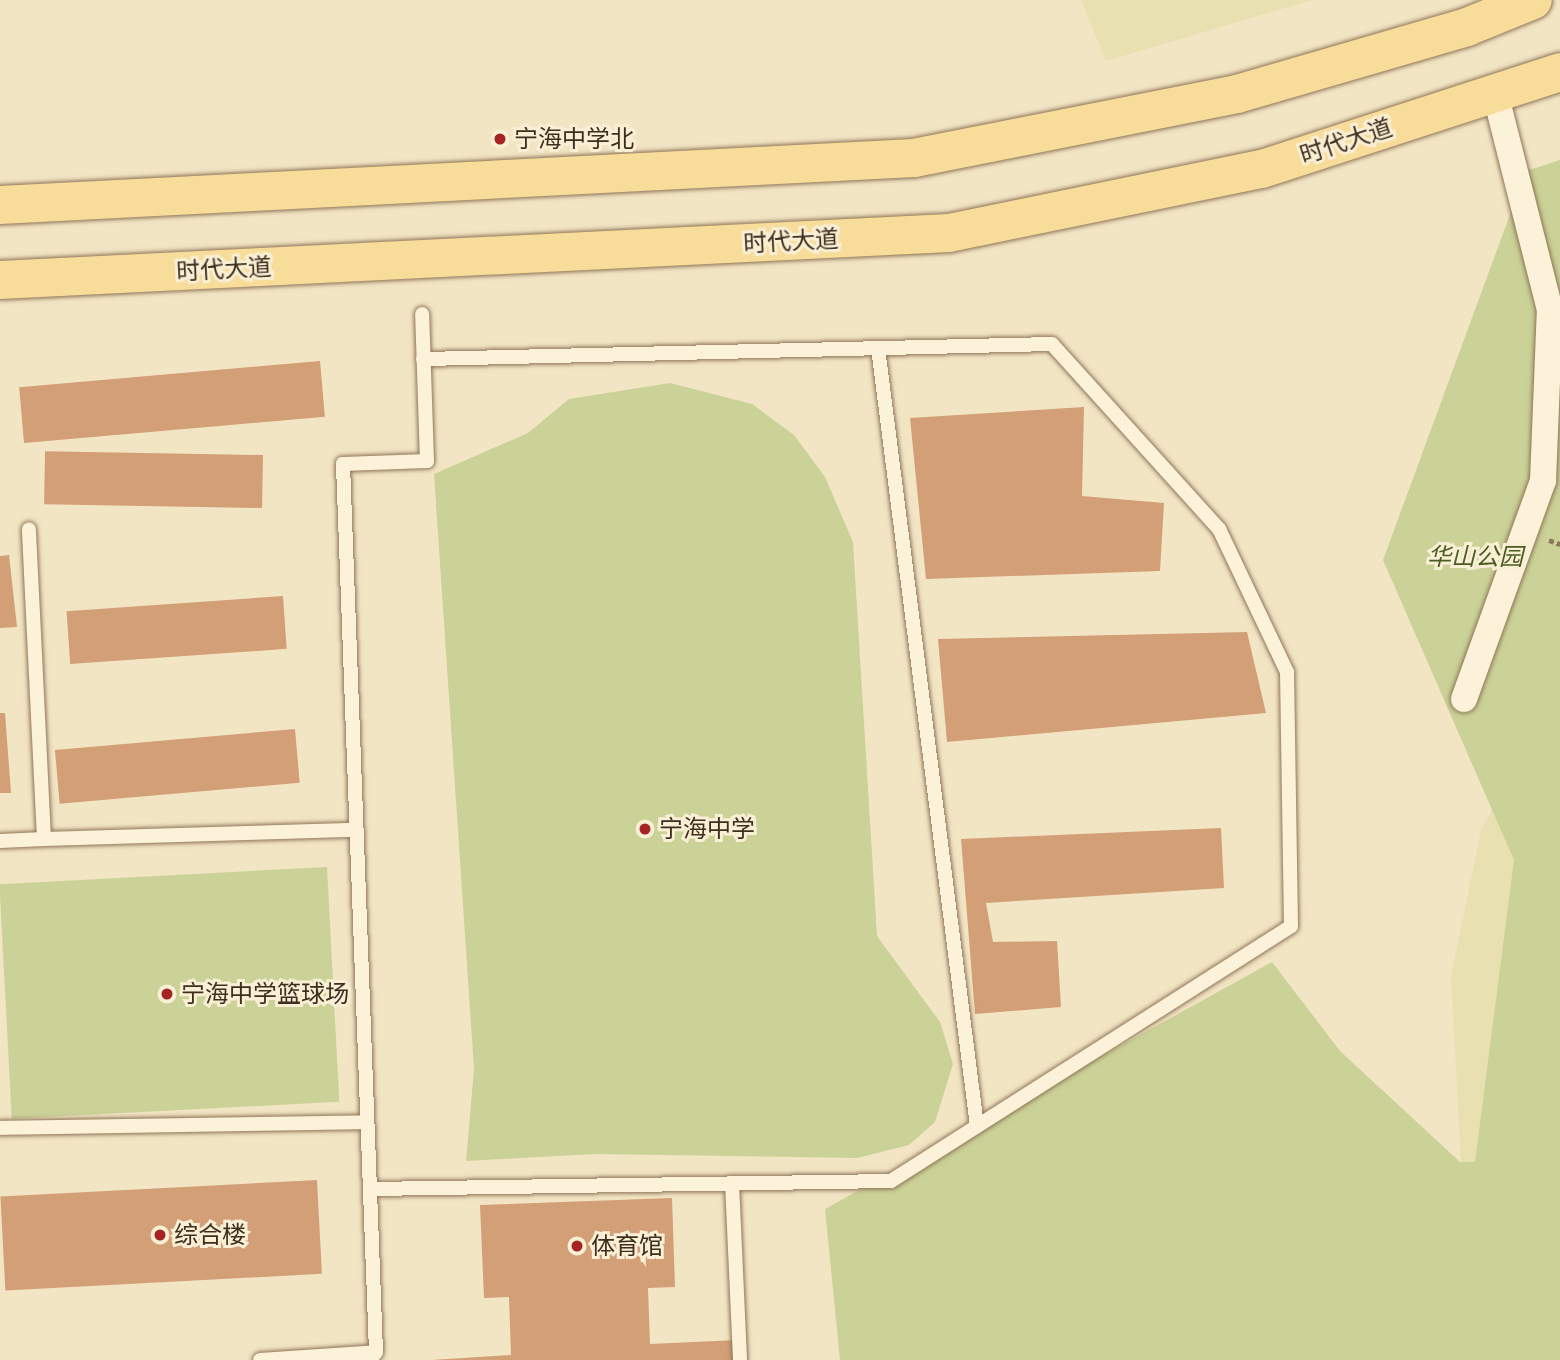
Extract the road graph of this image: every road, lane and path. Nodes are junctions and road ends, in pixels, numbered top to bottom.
1 (1533, 0) edge
2 (1560, 72) edge
3 (1495, 93) junction
4 (0, 205) edge
5 (0, 280) edge
6 (422, 314) dead end
7 (878, 348) junction
8 (423, 359) junction
9 (29, 529) dead end
10 (1464, 699) dead end
11 (356, 831) junction
12 (44, 839) junction
13 (0, 841) edge
14 (367, 1122) junction
15 (977, 1126) junction
16 (0, 1128) edge
17 (732, 1184) junction
18 (370, 1189) junction
19 (373, 1356) edge
20 (260, 1360) edge
21 (740, 1360) edge

1 - 4 main road
2 - 3 main road, 时代大道
3 - 5 main road, 时代大道
3 - 10 street
6 - 8 lane
7 - 8 lane
7 - 15 lane
7 - 15 lane
8 - 11 lane
9 - 12 lane
11 - 12 lane
11 - 14 lane
12 - 13 lane
14 - 16 lane
14 - 18 lane
15 - 17 lane
17 - 18 lane
17 - 21 lane
18 - 19 lane
19 - 20 lane

